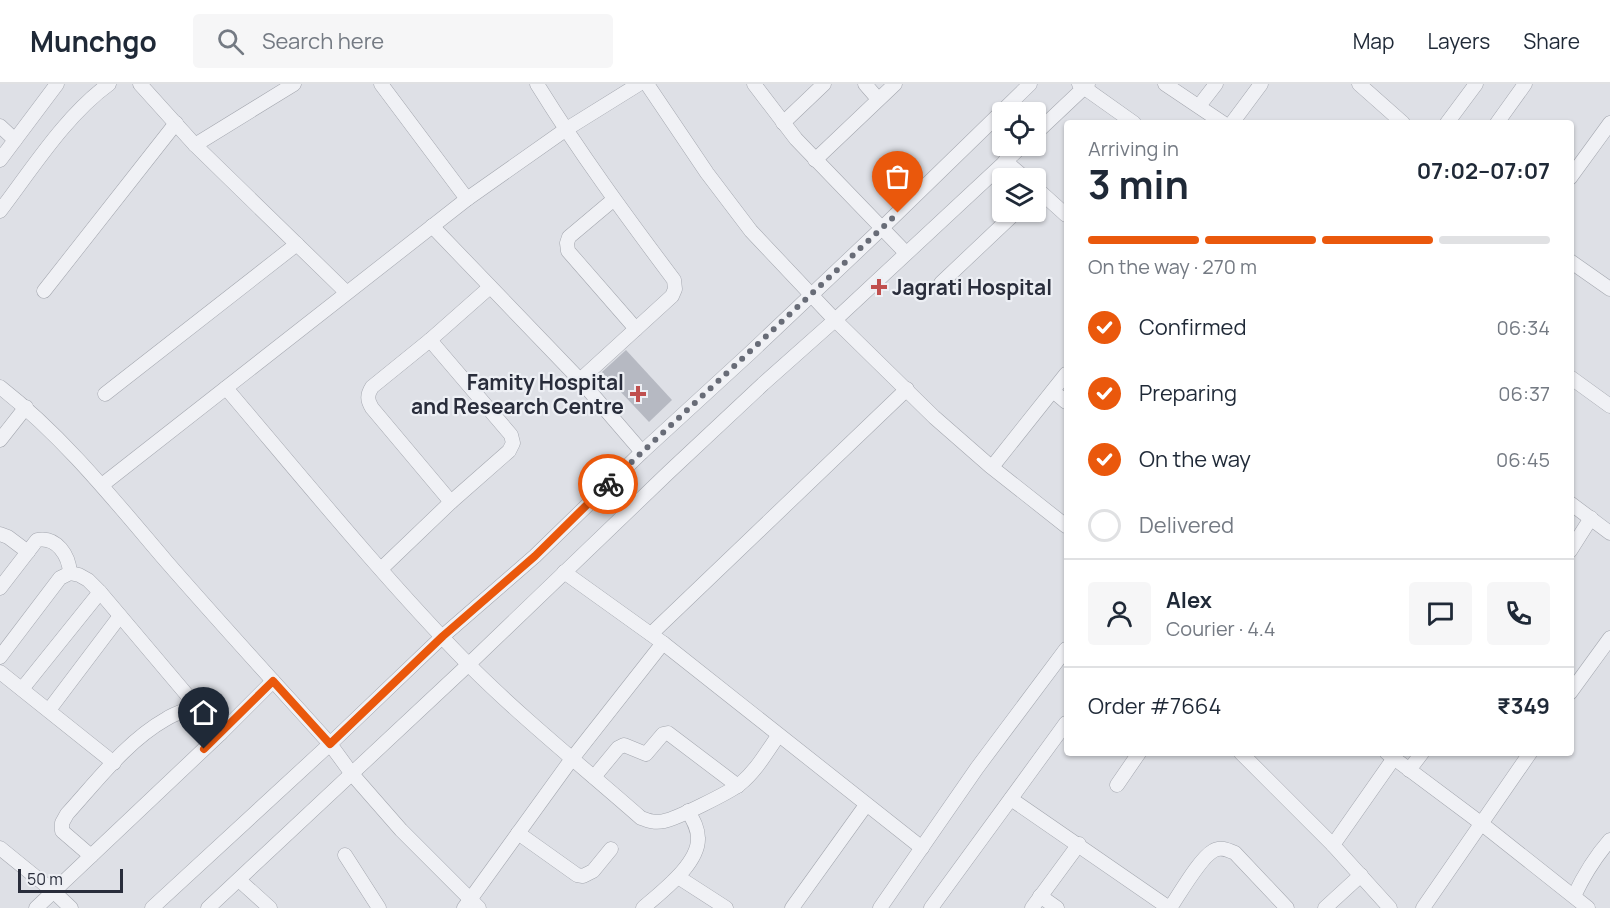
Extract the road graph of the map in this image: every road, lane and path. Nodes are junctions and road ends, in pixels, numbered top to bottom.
1 (57, 84) edge
2 (109, 84) edge
3 (140, 84) edge
4 (294, 84) edge
5 (381, 84) edge
6 (537, 84) edge
7 (639, 84) edge
8 (648, 84) edge
9 (754, 84) edge
10 (824, 84) edge
11 (865, 84) edge
12 (895, 84) edge
13 (1030, 84) edge
14 (1165, 84) edge
15 (1216, 84) edge
16 (1261, 84) edge
17 (1359, 84) edge
18 (1476, 84) edge
19 (1525, 84) edge
20 (1083, 85) edge
21 (878, 99) junction
22 (1199, 106) junction
23 (1130, 120) edge
24 (1219, 120) edge
25 (1234, 120) edge
26 (1400, 120) edge
27 (1449, 120) edge
28 (1499, 120) edge
29 (176, 123) junction
30 (783, 123) junction
31 (1046, 123) edge
32 (1610, 123) edge
33 (0, 126) edge
34 (565, 130) junction
35 (15, 140) junction
36 (195, 145) junction
37 (1011, 156) edge
38 (0, 160) edge
39 (815, 160) junction
40 (1005, 161) junction
41 (1013, 168) edge
42 (1574, 172) edge
43 (1046, 198) edge
44 (467, 199) junction
45 (613, 200) junction
46 (0, 211) edge
47 (1064, 213) edge
48 (1005, 222) edge
49 (432, 226) junction
50 (881, 229) junction
51 (297, 244) junction
52 (906, 254) junction
53 (1574, 264) edge
54 (941, 283) dead end
55 (490, 287) junction
56 (1610, 290) edge
57 (44, 291) dead end
58 (346, 292) junction
59 (811, 295) junction
60 (835, 320) junction
61 (636, 328) junction
62 (430, 340) junction
63 (1064, 377) edge
64 (580, 380) junction
65 (1574, 380) edge
66 (0, 387) edge
67 (226, 388) junction
68 (908, 389) junction
69 (1053, 391) junction
70 (105, 394) dead end
71 (1064, 400) edge
72 (1610, 406) edge
73 (26, 407) junction
74 (0, 440) edge
75 (642, 452) junction
76 (992, 467) junction
77 (102, 485) junction
78 (451, 502) junction
79 (1574, 506) edge
80 (1591, 519) junction
81 (1064, 524) edge
82 (1610, 533) edge
83 (0, 534) edge
84 (1574, 545) edge
85 (28, 552) junction
86 (381, 568) junction
87 (564, 572) junction
88 (70, 573) junction
89 (0, 588) edge
90 (100, 592) junction
91 (120, 616) junction
92 (651, 634) junction
93 (443, 636) junction
94 (1610, 638) edge
95 (663, 643) junction
96 (1064, 652) edge
97 (0, 657) edge
98 (469, 664) junction
99 (0, 672) edge
100 (273, 681) junction
101 (1574, 682) edge
102 (22, 689) junction
103 (197, 706) junction
104 (49, 711) junction
105 (1064, 726) edge
106 (220, 734) junction
107 (778, 736) junction
108 (330, 744) junction
109 (1137, 756) edge
110 (1245, 756) edge
111 (1389, 756) edge
112 (1391, 756) edge
113 (1420, 756) edge
114 (1528, 756) edge
115 (572, 760) junction
116 (114, 763) junction
117 (1410, 770) junction
118 (352, 774) junction
119 (594, 777) junction
120 (1117, 784) dead end
121 (738, 786) junction
122 (1011, 799) junction
123 (866, 805) junction
124 (688, 811) junction
125 (1482, 824) junction
126 (518, 833) junction
127 (1610, 840) edge
128 (1079, 844) junction
129 (1333, 846) junction
130 (0, 848) edge
131 (922, 848) junction
132 (611, 849) dead end
133 (345, 855) dead end
134 (91, 856) junction
135 (1360, 874) junction
136 (678, 877) junction
137 (239, 880) junction
138 (53, 891) junction
139 (1040, 896) junction
140 (1574, 897) junction
141 (471, 905) edge
142 (36, 908) edge
143 (71, 908) edge
144 (152, 908) edge
145 (208, 908) edge
146 (270, 908) edge
147 (379, 908) edge
148 (643, 908) edge
149 (726, 908) edge
150 (792, 908) edge
151 (880, 908) edge
152 (931, 908) edge
153 (1032, 908) edge
154 (1057, 908) edge
155 (1169, 908) edge
156 (1287, 908) edge
157 (1325, 908) edge
158 (1390, 908) edge
159 (1423, 908) edge
160 (1588, 908) edge

1 - 35 street
2 - 46 street
3 - 29 street
4 - 36 street
5 - 44 street
6 - 34 street
7 - 34 street
8 - 59 street
9 - 30 street
10 - 30 street
11 - 21 street
12 - 21 street
13 - 50 street
14 - 22 street
15 - 22 street
16 - 25 street
17 - 26 street
18 - 27 street
19 - 28 street
20 - 23 street
20 - 31 street
21 - 39 street
22 - 24 street
29 - 36 street
29 - 57 street
30 - 39 street
32 - 42 street
33 - 35 street
34 - 44 street
34 - 45 street
35 - 38 street
36 - 51 street
37 - 40 street
39 - 50 street
40 - 41 street
40 - 52 street
43 - 47 street
44 - 49 street
45 - 61 street
45 - 61 street
48 - 54 street
49 - 55 street
49 - 58 street
50 - 52 street
50 - 59 street
51 - 58 street
51 - 70 street
52 - 60 street
53 - 56 street
55 - 62 street
55 - 64 street
58 - 67 street
59 - 60 street
59 - 75 street
60 - 68 street
60 - 87 street
61 - 64 street
62 - 78 street
62 - 78 street
63 - 69 street
64 - 75 street
65 - 72 street
66 - 73 street
67 - 77 street
67 - 86 street
68 - 76 street
68 - 92 street
69 - 71 street
69 - 76 street
73 - 74 street
73 - 77 street
75 - 93 street
76 - 81 street
77 - 100 street
78 - 86 street
79 - 80 street
80 - 82 street
80 - 84 street
83 - 85 street
85 - 88 street
85 - 89 street
86 - 93 street
87 - 92 street
87 - 98 street
88 - 90 street
88 - 97 street
90 - 91 street
90 - 102 street
91 - 103 street
91 - 104 street
92 - 95 street
93 - 98 street
93 - 108 street
94 - 101 street
95 - 107 street
95 - 115 street
96 - 131 street
98 - 115 street
98 - 118 street
99 - 102 street
100 - 106 street
100 - 108 street
102 - 104 street
103 - 106 street
103 - 116 street
104 - 116 street
105 - 122 street
106 - 134 street
107 - 121 street
107 - 123 street
108 - 118 street
108 - 144 street
109 - 120 street
110 - 129 street
111 - 129 street
112 - 117 street
113 - 117 street
114 - 125 street
115 - 119 street
115 - 126 street
116 - 134 street
117 - 125 street
118 - 137 street
118 - 141 street
119 - 121 street
119 - 124 street
121 - 124 street
122 - 128 street
122 - 152 street
123 - 131 street
123 - 150 street
124 - 136 street
125 - 140 street
125 - 159 street
126 - 132 street
126 - 141 street
127 - 140 street
128 - 139 street
128 - 155 street
129 - 135 street
130 - 138 street
131 - 151 street
133 - 147 street
134 - 138 street
135 - 157 street
135 - 158 street
136 - 148 street
136 - 149 street
137 - 145 street
137 - 146 street
138 - 142 street
138 - 143 street
139 - 153 street
139 - 154 street
140 - 160 street
155 - 156 street

